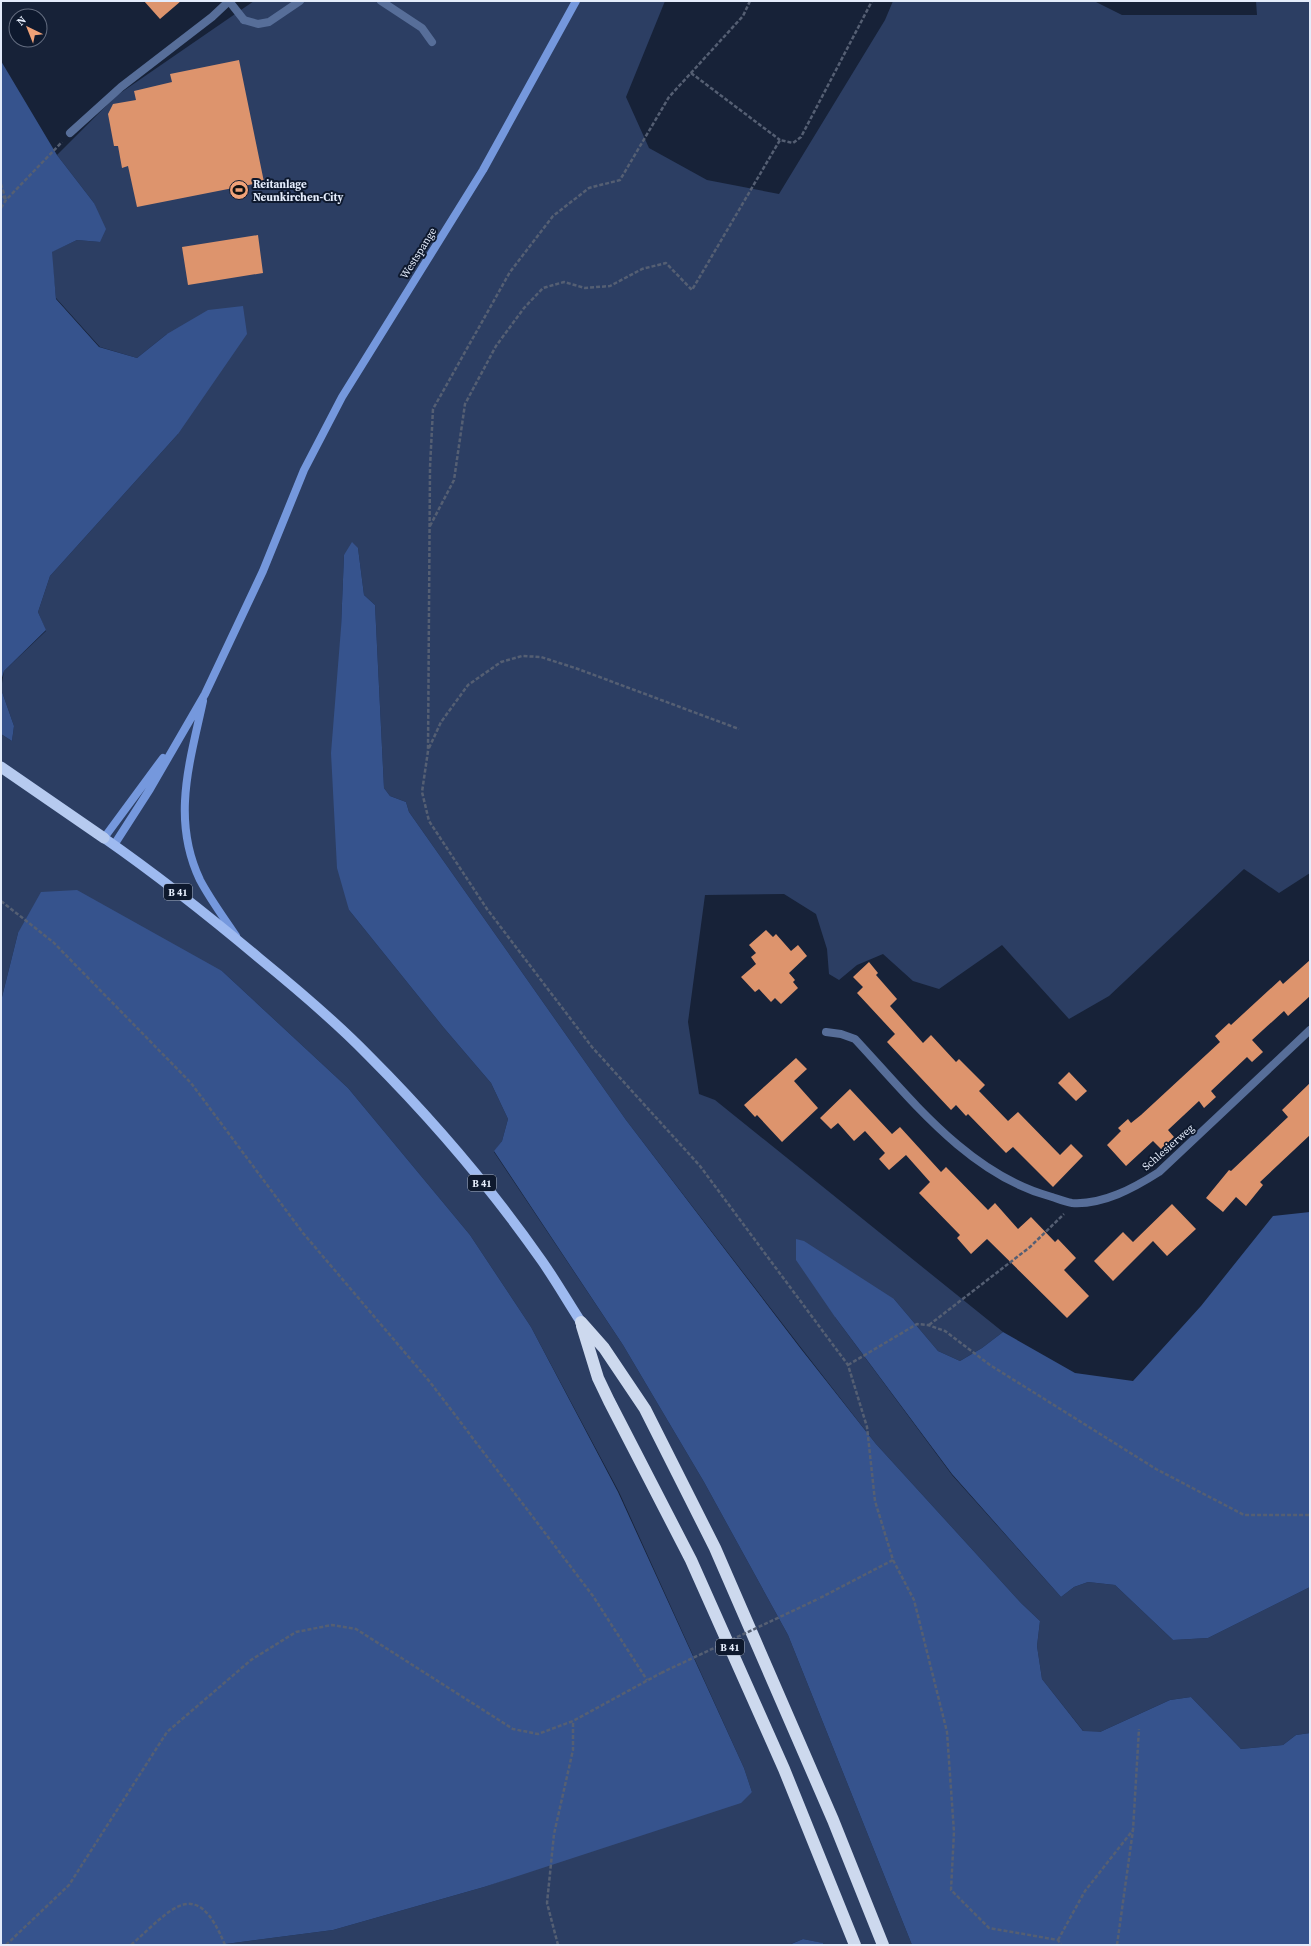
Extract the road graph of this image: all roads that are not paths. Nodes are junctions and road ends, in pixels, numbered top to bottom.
1 (229, 1) edge
2 (300, 1) edge
3 (381, 1) edge
4 (576, 1) edge
5 (432, 42) dead end
6 (70, 133) road end
7 (205, 694) junction
8 (179, 737) junction
9 (1, 767) edge
10 (104, 838) junction
11 (114, 845) junction
12 (240, 942) junction
13 (1310, 1030) edge
14 (826, 1032) dead end
15 (581, 1322) junction
16 (855, 1945) edge
17 (883, 1945) edge

1 - 2 street
1 - 6 street
3 - 5 street
4 - 7 main road, Westspange
7 - 8 main road
7 - 12 main road
8 - 10 main road
8 - 11 main road
9 - 10 highway, B 41
10 - 11 main road, B 41
11 - 12 main road, B 41
12 - 15 main road, B 41
13 - 14 street, Schlesierweg
15 - 16 highway, B 41
15 - 17 highway, B 41

